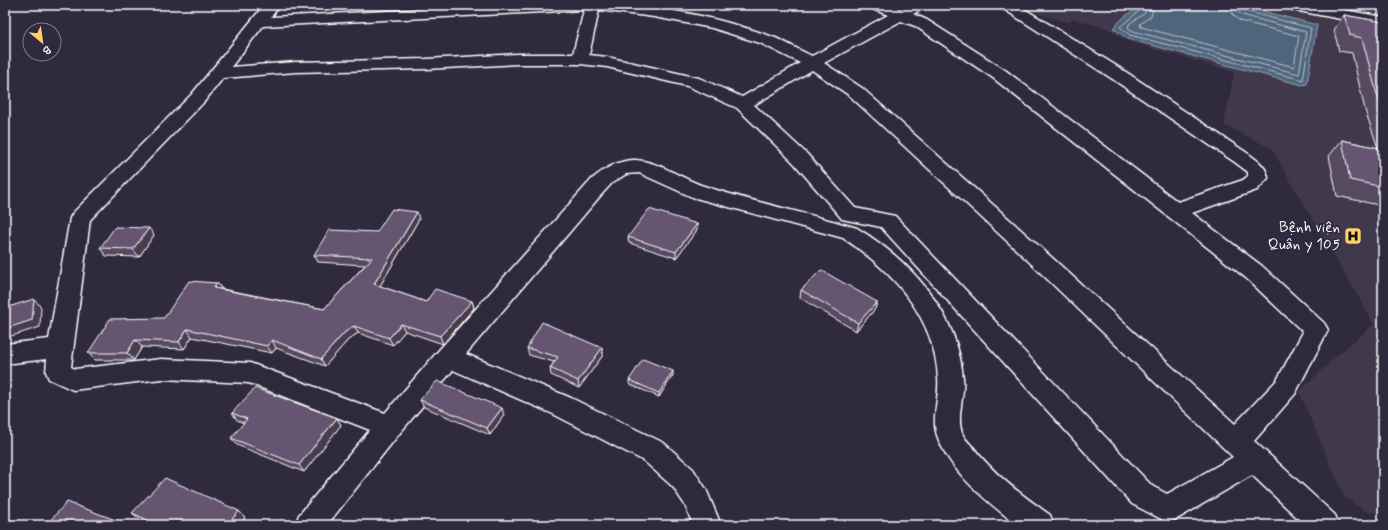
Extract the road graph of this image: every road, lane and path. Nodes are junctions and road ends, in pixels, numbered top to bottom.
1 (272, 5) edge
2 (593, 5) edge
3 (874, 5) edge
4 (919, 5) edge
5 (1007, 5) edge
6 (1293, 5) edge
7 (384, 10) edge
8 (900, 15) junction
9 (257, 22) junction
10 (1383, 22) edge
11 (580, 59) junction
12 (812, 63) junction
13 (218, 73) junction
14 (743, 104) junction
15 (1175, 211) junction
16 (60, 348) junction
17 (5, 354) edge
18 (448, 357) junction
19 (390, 426) junction
20 (1236, 442) junction
21 (1254, 459) junction
22 (309, 525) edge
23 (707, 525) edge
24 (1040, 525) edge
25 (1325, 525) edge

1 - 9 street
2 - 7 street
2 - 11 street
2 - 12 street
3 - 8 street
4 - 8 street
5 - 15 street
6 - 10 street
7 - 9 street
8 - 12 street
8 - 15 street
9 - 13 street
11 - 13 street
11 - 14 street
12 - 14 street
12 - 20 street
13 - 16 street
14 - 21 street
15 - 20 street
16 - 17 street
16 - 19 street
18 - 19 street
18 - 23 street
18 - 24 street
19 - 22 street
20 - 21 street
21 - 25 street

